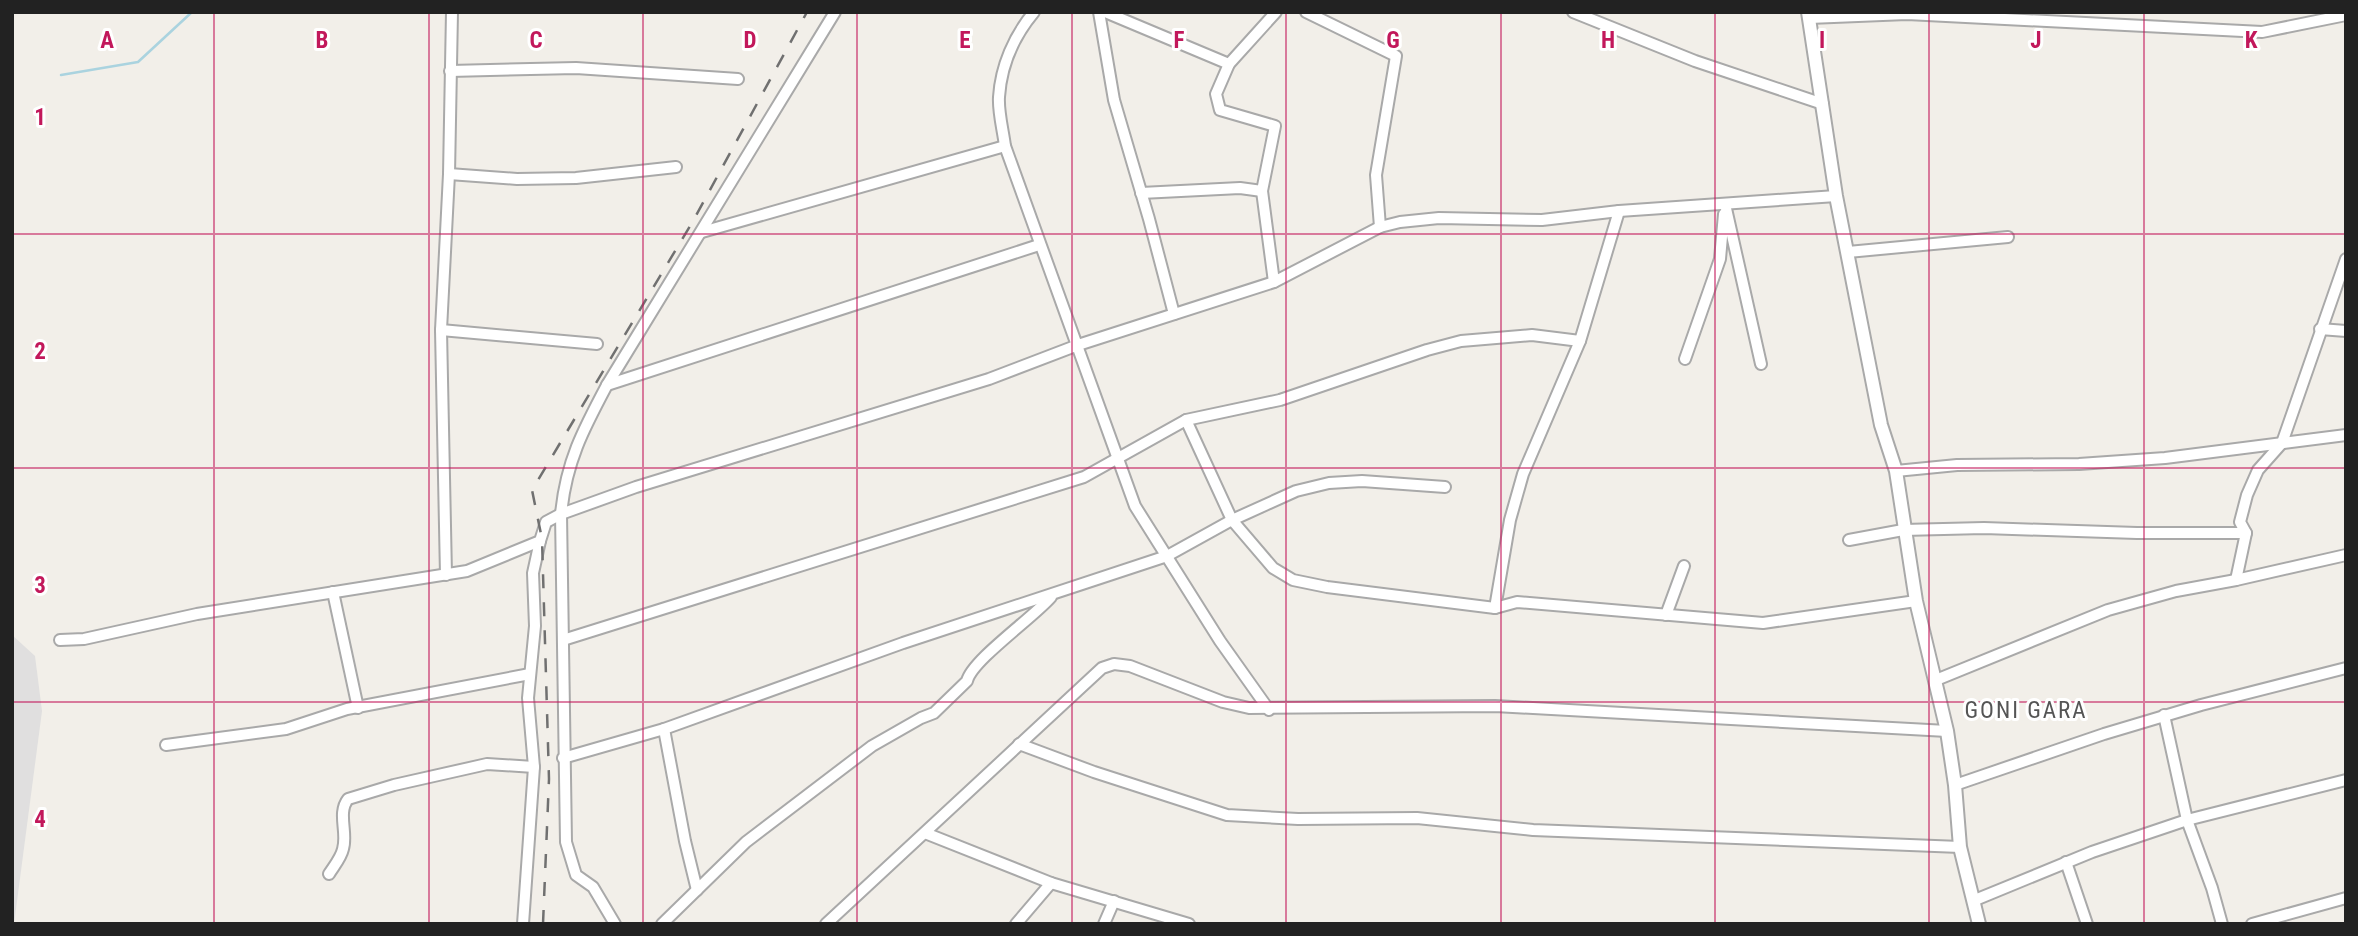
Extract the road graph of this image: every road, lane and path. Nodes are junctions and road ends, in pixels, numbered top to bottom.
1 (452, 12) edge
2 (835, 12) edge
3 (1034, 12) edge
4 (1099, 12) edge
5 (1105, 12) edge
6 (1276, 12) edge
7 (1306, 12) edge
8 (1573, 12) edge
9 (1808, 15) edge
10 (2346, 15) edge
11 (1229, 64) junction
12 (450, 71) junction
13 (738, 79) dead end
14 (1823, 104) junction
15 (1005, 146) junction
16 (676, 167) dead end
17 (449, 174) junction
18 (1262, 191) junction
19 (1141, 193) junction
20 (1836, 196) junction
21 (1725, 204) junction
22 (1619, 211) junction
23 (1380, 227) junction
24 (702, 232) junction
25 (2008, 237) dead end
26 (1039, 245) junction
27 (1848, 252) junction
28 (2346, 259) edge
29 (1274, 282) junction
30 (1174, 314) junction
31 (2320, 329) junction
32 (441, 330) junction
33 (2346, 331) edge
34 (1580, 341) junction
35 (597, 344) dead end
36 (1078, 345) junction
37 (1685, 359) dead end
38 (1761, 364) dead end
39 (607, 385) junction
40 (1186, 420) junction
41 (2346, 435) edge
42 (2282, 443) junction
43 (1118, 456) junction
44 (1896, 471) junction
45 (1444, 487) dead end
46 (561, 514) junction
47 (1232, 520) junction
48 (1903, 530) junction
49 (2246, 533) junction
50 (1849, 540) dead end
51 (540, 541) junction
52 (2346, 555) edge
53 (1167, 556) junction
54 (1684, 566) dead end
55 (446, 575) junction
56 (2236, 580) junction
57 (333, 592) junction
58 (1053, 594) junction
59 (1916, 601) junction
60 (1495, 607) junction
61 (1667, 615) junction
62 (60, 640) dead end
63 (563, 640) junction
64 (2346, 668) edge
65 (530, 674) junction
66 (1936, 680) junction
67 (358, 708) junction
68 (1269, 710) junction
69 (2164, 716) junction
70 (664, 729) junction
71 (1947, 731) junction
72 (1019, 744) junction
73 (166, 745) dead end
74 (563, 758) junction
75 (534, 767) junction
76 (2346, 780) edge
77 (1955, 785) junction
78 (2187, 820) junction
79 (925, 833) junction
80 (1960, 847) junction
81 (2066, 862) junction
82 (329, 874) dead end
83 (1051, 883) junction
84 (697, 890) junction
85 (2346, 898) edge
86 (1975, 900) junction
87 (1114, 901) junction
88 (523, 924) edge
89 (615, 924) edge
90 (662, 924) edge
91 (826, 924) edge
92 (1016, 924) edge
93 (1104, 924) edge
94 (1189, 924) edge
95 (1979, 924) edge
96 (2087, 924) edge
97 (2222, 924) edge
98 (2252, 924) edge

1 - 12 street
2 - 24 street
3 - 15 street
4 - 19 street
5 - 11 street
6 - 11 street
7 - 23 street
8 - 14 street
9 - 10 street
9 - 14 street
11 - 18 street
12 - 13 street
12 - 17 street
14 - 20 street
15 - 24 street
15 - 26 street
16 - 17 street
17 - 32 street
18 - 19 street
18 - 29 street
19 - 30 street
20 - 21 street
20 - 27 street
21 - 22 street
21 - 37 street
21 - 38 street
22 - 23 street
22 - 34 street
23 - 29 street
24 - 39 street
25 - 27 street
26 - 36 street
26 - 39 street
27 - 44 street
28 - 31 street
29 - 30 street
30 - 36 street
31 - 33 street
31 - 42 street
32 - 35 street
32 - 55 street
34 - 40 street
34 - 60 street
36 - 43 street
36 - 46 street
39 - 46 street
40 - 43 street
40 - 47 street
41 - 42 street
42 - 44 street
42 - 49 street
43 - 53 street
43 - 63 street
44 - 48 street
45 - 47 street
46 - 51 street
46 - 63 street
47 - 53 street
47 - 60 street
48 - 49 street
48 - 50 street
48 - 59 street
49 - 56 street
51 - 55 street
51 - 65 street
52 - 56 street
53 - 58 street
53 - 68 street
54 - 61 street
55 - 57 street
56 - 66 street
57 - 62 street
57 - 67 street
58 - 70 street
58 - 84 street
59 - 61 street
59 - 66 street
60 - 61 street
63 - 74 street
64 - 69 street
65 - 67 street
65 - 75 street
66 - 71 street
67 - 73 street
68 - 71 street
68 - 72 street
69 - 77 street
69 - 78 street
70 - 74 street
70 - 84 street
71 - 77 street
72 - 79 street
72 - 80 street
74 - 89 street
75 - 82 street
75 - 88 street
76 - 78 street
77 - 80 street
78 - 81 street
78 - 97 street
79 - 83 street
79 - 91 street
80 - 86 street
81 - 86 street
81 - 96 street
83 - 87 street
83 - 92 street
84 - 90 street
85 - 98 street
86 - 95 street
87 - 93 street
87 - 94 street

